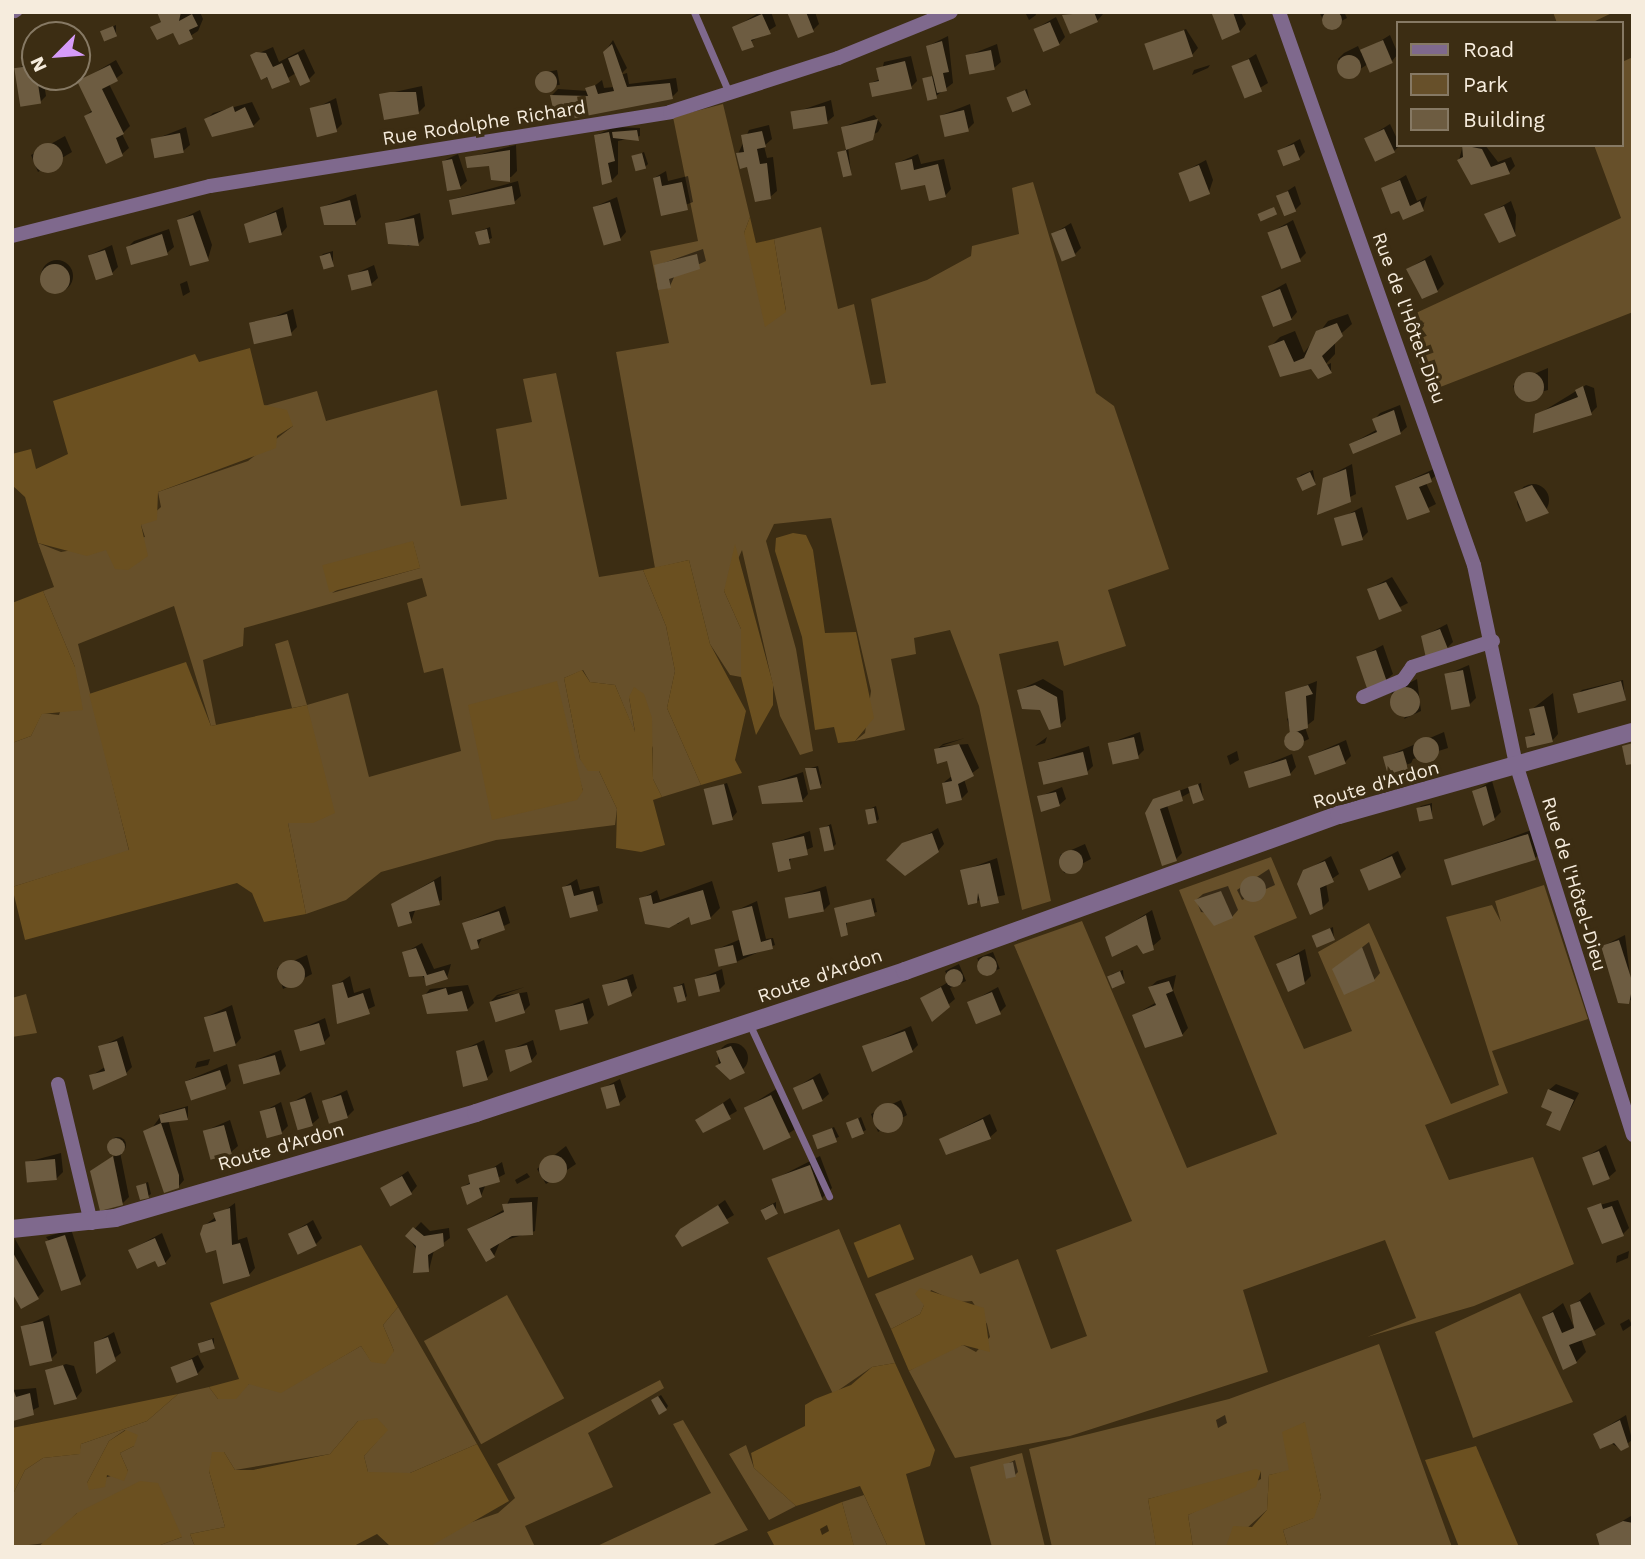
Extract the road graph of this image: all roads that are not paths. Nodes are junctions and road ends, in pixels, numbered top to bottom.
1 (694, 12) edge
2 (951, 12) edge
3 (1279, 12) edge
4 (729, 93) junction
5 (12, 236) edge
6 (1493, 641) junction
7 (1363, 697) dead end
8 (1633, 732) edge
9 (1516, 764) junction
10 (749, 1022) junction
11 (58, 1084) dead end
12 (1633, 1135) edge
13 (829, 1196) dead end
14 (91, 1223) junction
15 (12, 1229) edge

1 - 4 lane
2 - 4 street, Rue Rodolphe Richard
3 - 6 street, Rue de l'Hôtel-Dieu
4 - 5 street, Rue Rodolphe Richard
6 - 7 street
6 - 9 street, Rue de l'Hôtel-Dieu
8 - 9 street, Route d'Ardon
9 - 10 street, Route d'Ardon
9 - 12 street, Rue de l'Hôtel-Dieu
10 - 13 lane
10 - 14 street, Route d'Ardon
11 - 14 street
14 - 15 street, Route d'Ardon

